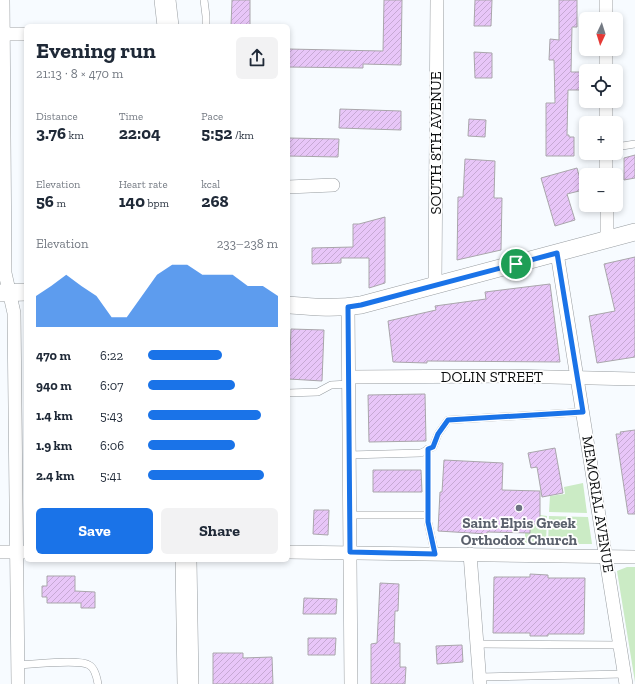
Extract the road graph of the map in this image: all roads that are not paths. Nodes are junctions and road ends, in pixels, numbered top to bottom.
1 (3, 0) edge
2 (165, 0) edge
3 (204, 0) edge
4 (437, 0) edge
5 (606, 0) edge
6 (606, 12) edge
7 (168, 24) edge
8 (206, 24) edge
9 (2, 34) edge
10 (24, 34) edge
11 (635, 144) edge
12 (623, 146) edge
13 (333, 185) dead end
14 (290, 187) edge
15 (607, 212) edge
16 (635, 232) edge
17 (608, 240) junction
18 (557, 253) junction
19 (435, 285) junction
20 (12, 292) edge
21 (290, 305) edge
22 (348, 307) junction
23 (578, 378) junction
24 (635, 379) edge
25 (349, 380) junction
26 (290, 393) edge
27 (583, 412) junction
28 (428, 449) junction
29 (349, 455) junction
30 (350, 515) junction
31 (428, 515) junction
32 (0, 552) edge
33 (22, 552) edge
34 (290, 552) edge
35 (350, 552) junction
36 (435, 554) junction
37 (470, 554) junction
38 (606, 556) junction
39 (635, 557) edge
40 (186, 562) edge
41 (477, 644) junction
42 (620, 645) junction
43 (18, 665) junction
44 (625, 679) edge
45 (480, 681) edge
46 (18, 684) edge
47 (98, 684) edge
48 (188, 684) edge
49 (351, 684) edge

1 - 9 street
2 - 7 main road
3 - 8 lane
4 - 19 street, SOUTH 8TH AVENUE
5 - 6 street
9 - 10 street
9 - 20 street
11 - 12 lane
13 - 14 street
15 - 17 street
16 - 17 street
17 - 18 street
18 - 19 street
18 - 23 street, MEMORIAL AVENUE
19 - 22 street
20 - 33 street
21 - 22 street
22 - 25 street
23 - 24 street, DOLIN STREET
23 - 25 street, DOLIN STREET
23 - 27 street, MEMORIAL AVENUE
25 - 26 lane
25 - 29 street
27 - 28 lane
27 - 38 street, MEMORIAL AVENUE
28 - 29 lane
28 - 31 lane
29 - 30 street
30 - 31 lane
30 - 35 street
31 - 36 lane
32 - 33 street
33 - 43 street
34 - 35 street
35 - 36 street
35 - 49 street
36 - 37 street
37 - 38 street
37 - 41 street
38 - 39 street
38 - 42 street, MEMORIAL AVENUE
40 - 48 main road
41 - 42 lane
41 - 45 street
42 - 44 street, MEMORIAL AVENUE
43 - 46 street
43 - 47 lane
44 - 45 lane

